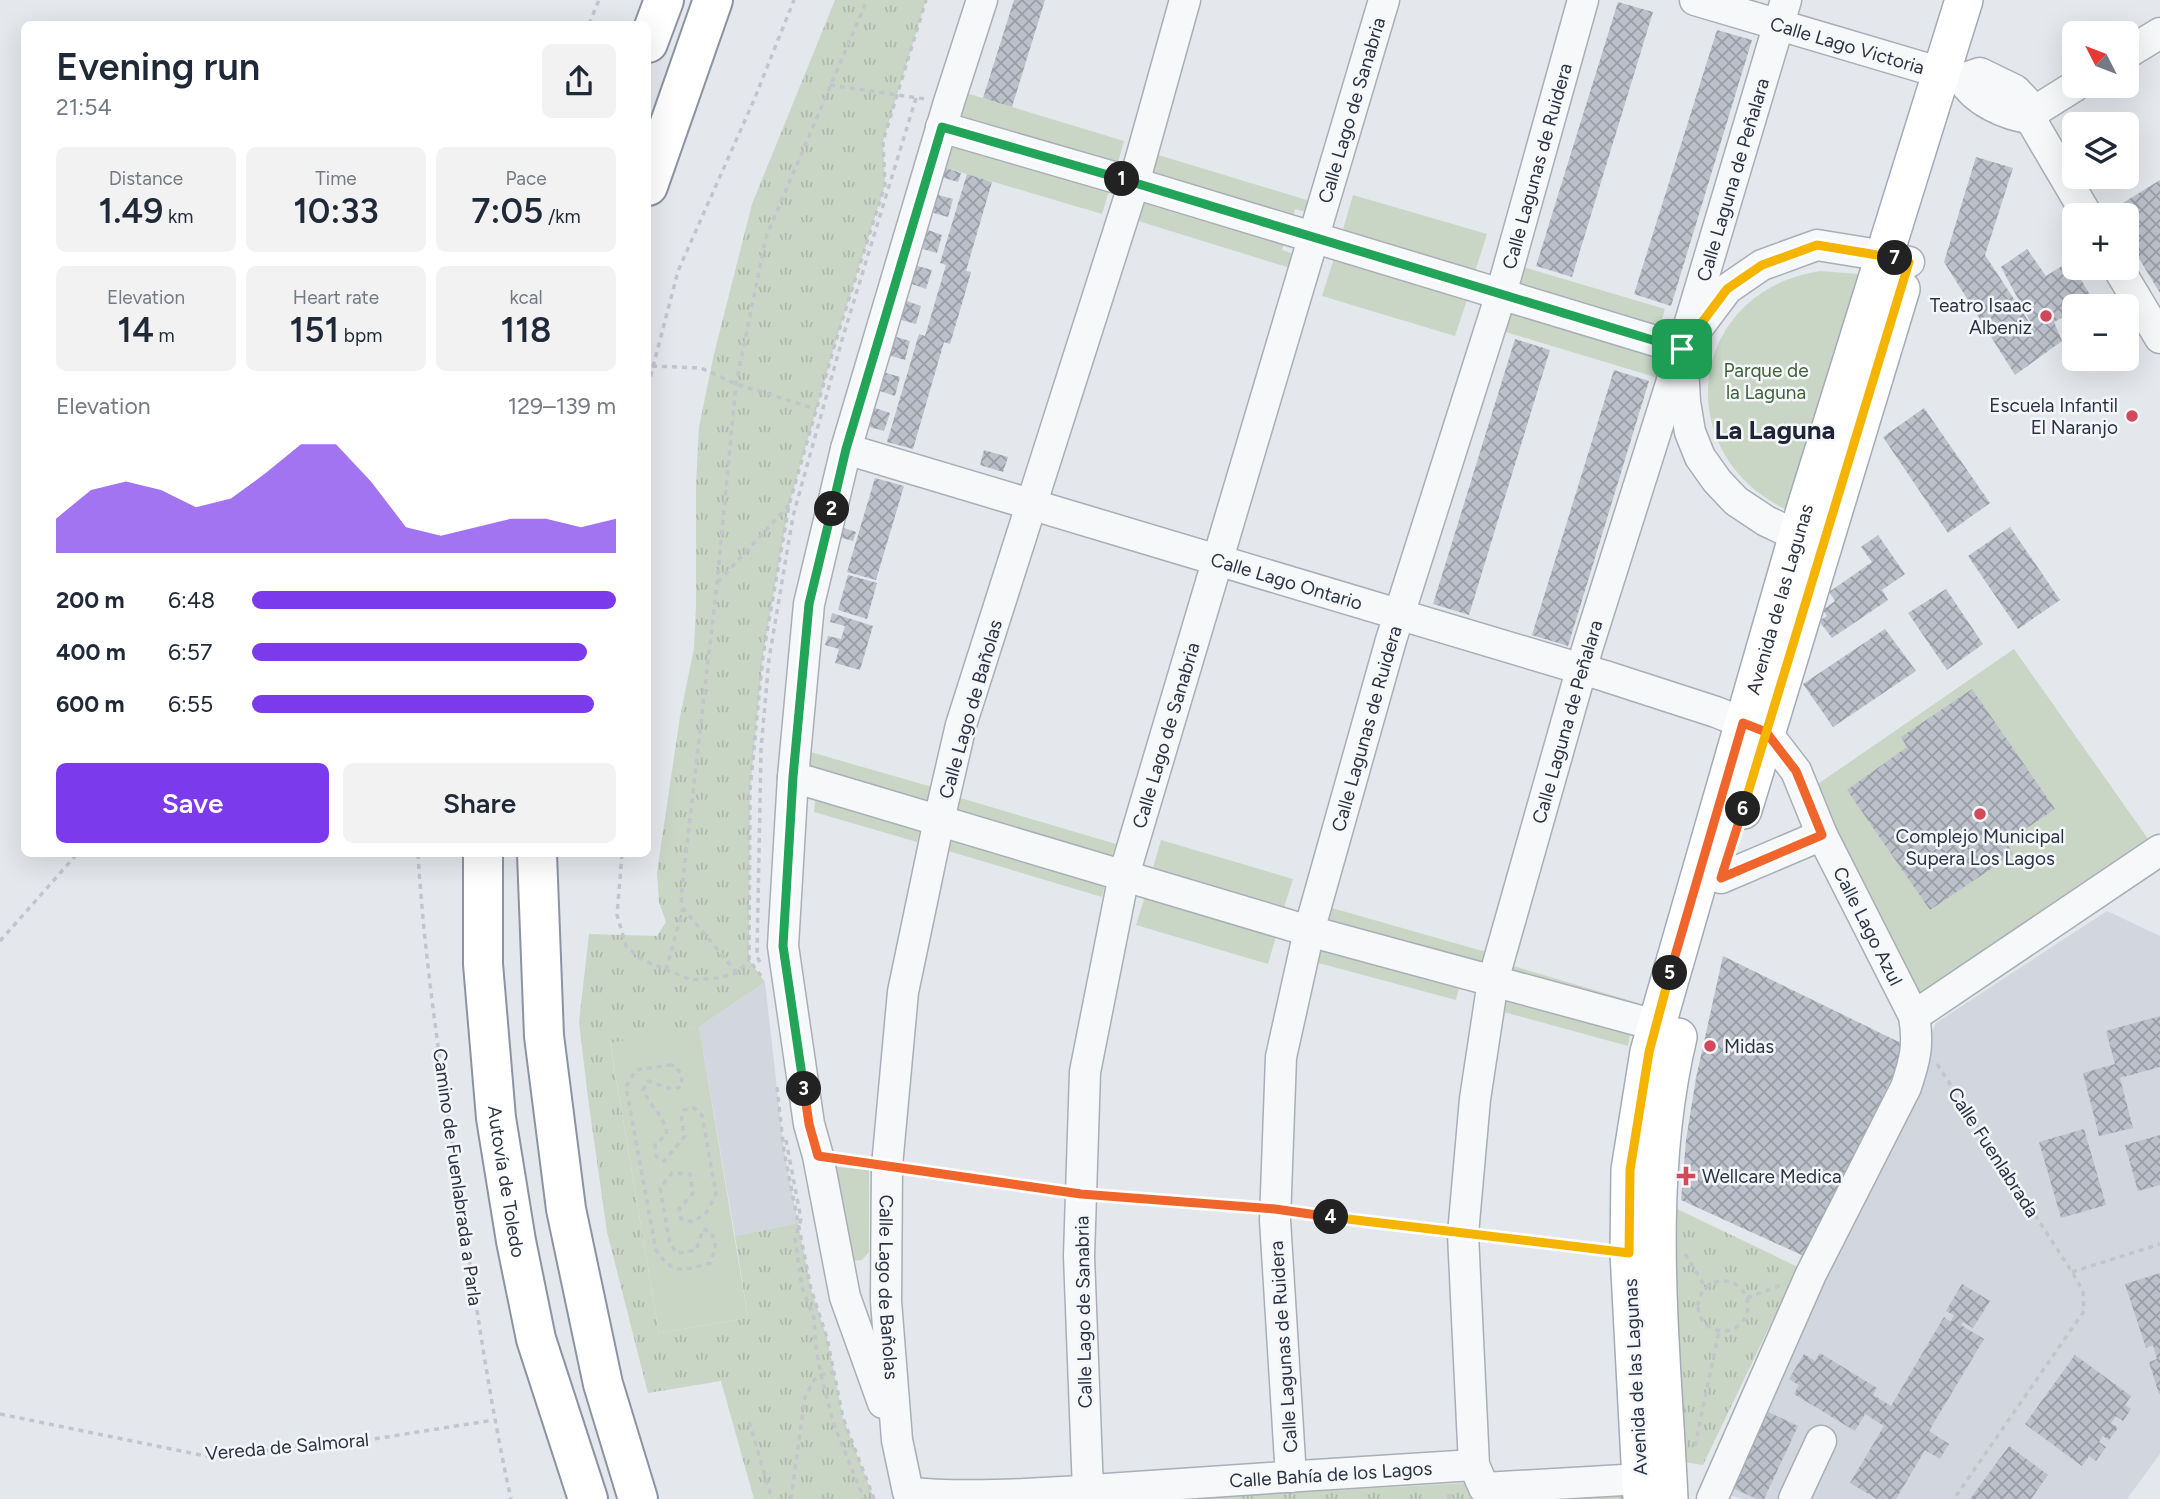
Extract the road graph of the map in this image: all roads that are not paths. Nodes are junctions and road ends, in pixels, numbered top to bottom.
1 (664, 0) edge
2 (713, 0) edge
3 (982, 0) edge
4 (1185, 0) edge
5 (1384, 0) edge
6 (1584, 0) edge
7 (1695, 0) edge
8 (1964, 0) edge
9 (1987, 0) edge
10 (1782, 13) edge
11 (2160, 33) edge
12 (651, 35) edge
13 (2139, 46) edge
14 (1951, 76) junction
15 (2062, 94) edge
16 (2032, 114) junction
17 (942, 127) junction
18 (651, 177) edge
19 (1134, 183) junction
20 (2080, 203) edge
21 (1314, 238) junction
22 (1897, 259) junction
23 (2125, 280) edge
24 (1501, 294) junction
25 (2160, 338) edge
26 (1682, 349) junction
27 (846, 449) junction
28 (1033, 503) junction
29 (1798, 536) junction
30 (1217, 559) junction
31 (1399, 613) junction
32 (1583, 669) junction
33 (1755, 727) junction
34 (793, 777) junction
35 (939, 820) junction
36 (1822, 835) junction
37 (2160, 850) edge
38 (483, 857) edge
39 (537, 857) edge
40 (1124, 875) junction
41 (1721, 878) junction
42 (1309, 931) junction
43 (1493, 981) junction
44 (1915, 1024) junction
45 (1655, 1025) junction
46 (886, 1254) junction
47 (838, 1261) junction
48 (536, 1339) junction
49 (897, 1440) junction
50 (1821, 1441) dead end
51 (1474, 1465) junction
52 (1291, 1477) junction
53 (1088, 1491) junction
54 (1650, 1492) edge
55 (568, 1499) edge
56 (588, 1499) edge
57 (638, 1499) edge
58 (1012, 1499) edge
59 (1712, 1499) edge
60 (1794, 1499) edge

1 - 12 highway
2 - 18 highway
3 - 17 street
4 - 19 street, Calle Lago de Bañolas
5 - 21 street, Calle Lago de Sanabria
6 - 24 street, Calle Lagunas de Ruidera
7 - 10 street, Calle Lago Victoria
8 - 14 main road, Avenida de las Lagunas
9 - 14 main road, Avenida de las Lagunas
10 - 14 street, Calle Lago Victoria
10 - 26 street, Calle Laguna de Peñalara
11 - 13 street
14 - 16 street, Calle Lago Victoria
14 - 22 main road, Avenida de las Lagunas
15 - 16 street
16 - 20 street, Calle Lago Victoria
17 - 19 street
17 - 27 street
19 - 21 street
19 - 28 street, Calle Lago de Bañolas
21 - 24 street
21 - 30 street, Calle Lago de Sanabria
22 - 26 street
22 - 29 main road, Avenida de las Lagunas
22 - 33 main road, Avenida de las Lagunas
23 - 25 street
24 - 26 street
24 - 31 street, Calle Lagunas de Ruidera
26 - 29 street
26 - 32 street, Calle Laguna de Peñalara
27 - 28 street, Calle Lago Ontario
27 - 34 street
28 - 30 street, Calle Lago Ontario
28 - 35 street, Calle Lago de Bañolas
29 - 33 main road, Avenida de las Lagunas
30 - 31 street, Calle Lago Ontario
30 - 40 street, Calle Lago de Sanabria
31 - 32 street, Calle Lago Ontario
31 - 42 street, Calle Lagunas de Ruidera
32 - 33 street, Calle Lago Ontario
32 - 43 street, Calle Laguna de Peñalara
33 - 36 street, Calle Lago Azul
33 - 41 main road, Avenida de las Lagunas
33 - 45 main road, Avenida de las Lagunas
34 - 35 street
34 - 47 street
35 - 40 street
35 - 46 street, Calle Lago de Bañolas
36 - 41 street
36 - 44 street, Calle Lago Azul
37 - 44 street
38 - 48 highway, Autovía de Toledo
39 - 57 highway
40 - 42 street
40 - 53 street, Calle Lago de Sanabria
41 - 54 main road, Avenida de las Lagunas
42 - 43 street
42 - 52 street, Calle Lagunas de Ruidera
43 - 45 street
43 - 51 street, Calle Laguna de Peñalara
44 - 59 street
45 - 54 main road, Avenida de las Lagunas
46 - 47 street
46 - 49 street, Calle Lago de Bañolas
47 - 49 street
48 - 55 highway
48 - 56 highway, Autovía de Toledo
49 - 58 street, Calle Bahía de los Lagos
50 - 60 street
51 - 52 street, Calle Bahía de los Lagos
51 - 54 street
52 - 53 street, Calle Bahía de los Lagos
53 - 58 street, Calle Bahía de los Lagos

